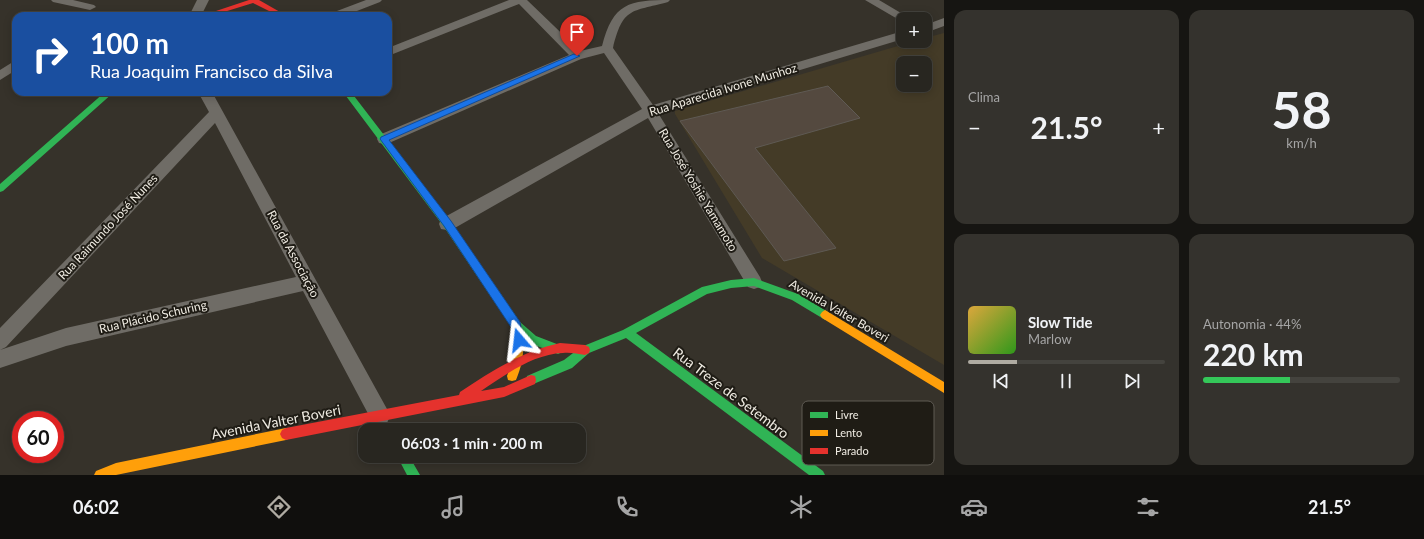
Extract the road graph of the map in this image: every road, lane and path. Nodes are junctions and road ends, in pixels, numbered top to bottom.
1 (57, 0) edge
2 (101, 0) edge
3 (203, 0) edge
4 (255, 0) edge
5 (376, 0) edge
6 (520, 0) edge
7 (664, 0) edge
8 (871, 0) edge
9 (282, 5) dead end
10 (90, 7) junction
11 (84, 12) edge
12 (197, 12) edge
13 (217, 12) edge
14 (277, 12) edge
15 (283, 12) edge
16 (344, 12) edge
17 (896, 14) edge
18 (944, 22) edge
19 (932, 26) edge
20 (896, 37) edge
21 (607, 48) junction
22 (392, 50) edge
23 (577, 56) junction
24 (12, 67) edge
25 (0, 76) edge
26 (105, 96) edge
27 (207, 96) edge
28 (350, 96) edge
29 (650, 111) junction
30 (216, 113) junction
31 (384, 139) junction
32 (0, 189) edge
33 (447, 224) junction
34 (309, 282) junction
35 (754, 282) junction
36 (516, 325) junction
37 (627, 333) junction
38 (0, 341) edge
39 (558, 349) junction
40 (585, 350) junction
41 (0, 359) edge
42 (518, 365) junction
43 (944, 388) edge
44 (504, 392) junction
45 (458, 400) junction
46 (383, 421) junction
47 (802, 462) edge
48 (407, 463) edge
49 (805, 465) edge
50 (100, 475) edge
51 (414, 475) edge
52 (819, 475) edge

1 - 10 street
2 - 10 street
3 - 12 street
4 - 13 main road
4 - 14 main road
5 - 16 street
6 - 22 street
6 - 23 street
7 - 21 street
8 - 17 street
9 - 15 main road
10 - 11 street
18 - 19 street
20 - 29 street, Rua Aparecida Ivone Munhoz
21 - 23 street
21 - 29 street, Rua José Yoshie Yamamoto
23 - 31 street
24 - 25 street
26 - 32 main road
27 - 30 street, Rua da Associação
28 - 31 main road
29 - 33 street, Rua Aparecida Ivone Munhoz
29 - 35 street, Rua José Yoshie Yamamoto
30 - 34 street, Rua da Associação
30 - 38 street, Rua Raimundo José Nunes
31 - 33 main road
33 - 36 main road
34 - 41 street, Rua Plácido Schuring
34 - 46 street, Rua da Associação
35 - 37 main road, Avenida Valter Boveri
35 - 43 main road, Avenida Valter Boveri
36 - 39 main road
36 - 42 main road
37 - 40 main road, Avenida Valter Boveri
37 - 47 main road, Rua Treze de Setembro
39 - 40 main road, Avenida Valter Boveri
39 - 42 main road, Avenida Valter Boveri
40 - 44 main road, Avenida Valter Boveri
42 - 44 main road
42 - 45 main road, Avenida Valter Boveri
44 - 45 main road, Avenida Valter Boveri
45 - 46 main road, Avenida Valter Boveri
46 - 50 main road, Avenida Valter Boveri
48 - 51 main road
49 - 52 main road, Rua Treze de Setembro

